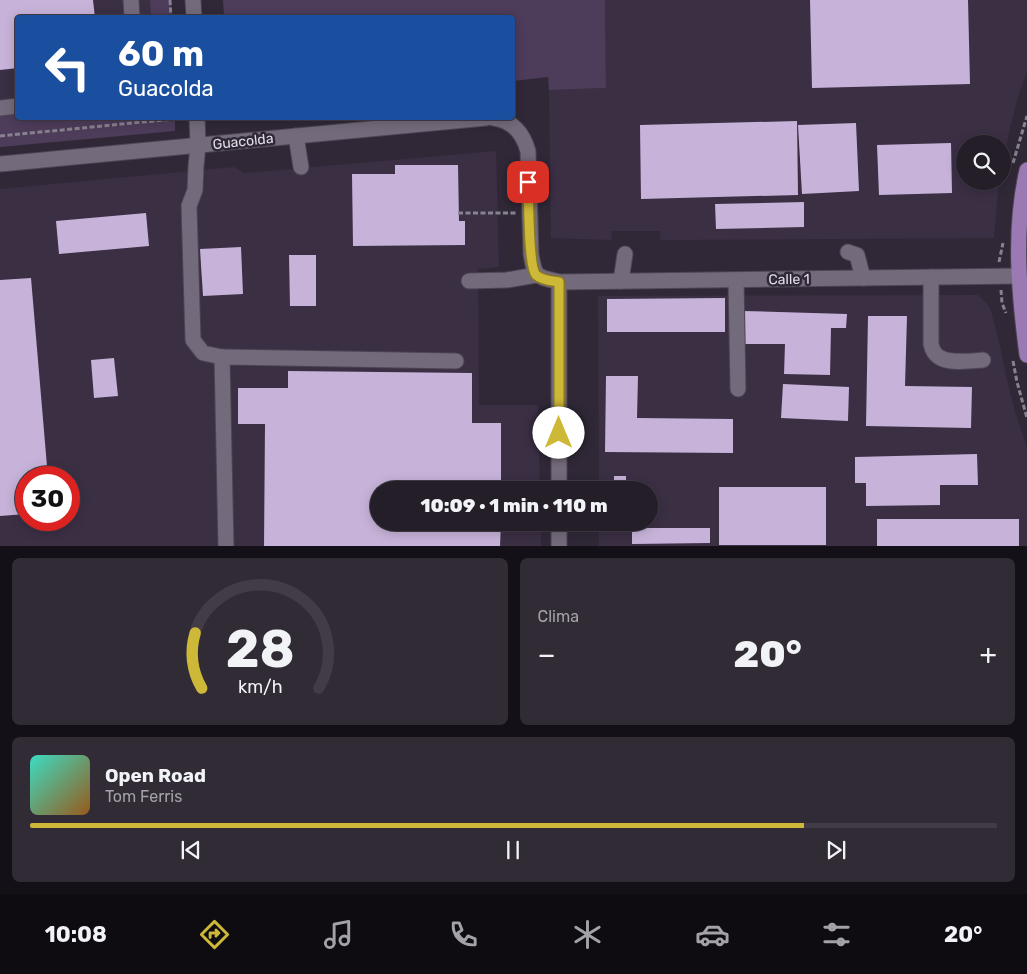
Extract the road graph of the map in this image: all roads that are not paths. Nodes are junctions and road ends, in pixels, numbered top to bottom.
1 (131, 0) edge
2 (193, 0) edge
3 (132, 15) edge
4 (194, 15) edge
5 (15, 106) edge
6 (0, 108) edge
7 (197, 120) edge
8 (465, 120) edge
9 (503, 120) edge
10 (296, 136) junction
11 (198, 146) junction
12 (0, 164) edge
13 (301, 167) dead end
14 (1027, 170) edge
15 (848, 252) dead end
16 (625, 254) dead end
17 (536, 275) junction
18 (1019, 276) junction
19 (931, 277) junction
20 (862, 278) junction
21 (736, 280) junction
22 (469, 281) dead end
23 (621, 281) junction
24 (559, 282) junction
25 (1027, 355) edge
26 (222, 357) junction
27 (983, 360) dead end
28 (456, 361) dead end
29 (738, 389) dead end
30 (559, 481) edge
31 (559, 531) edge
32 (226, 546) edge
33 (559, 546) edge

1 - 3 street
2 - 4 street
5 - 6 street
7 - 11 street
8 - 10 street, Guacolda
9 - 17 street
10 - 11 street, Guacolda
10 - 13 street
11 - 12 street, Guacolda
11 - 26 street
14 - 18 main road
15 - 20 street
16 - 23 street
17 - 22 street
17 - 24 street
18 - 19 street, Calle 1
18 - 25 main road
19 - 20 street, Calle 1
19 - 27 street
20 - 21 street, Calle 1
21 - 23 street, Calle 1
21 - 29 street
23 - 24 street, Calle 1
24 - 30 street
26 - 28 street
26 - 32 street
31 - 33 street

